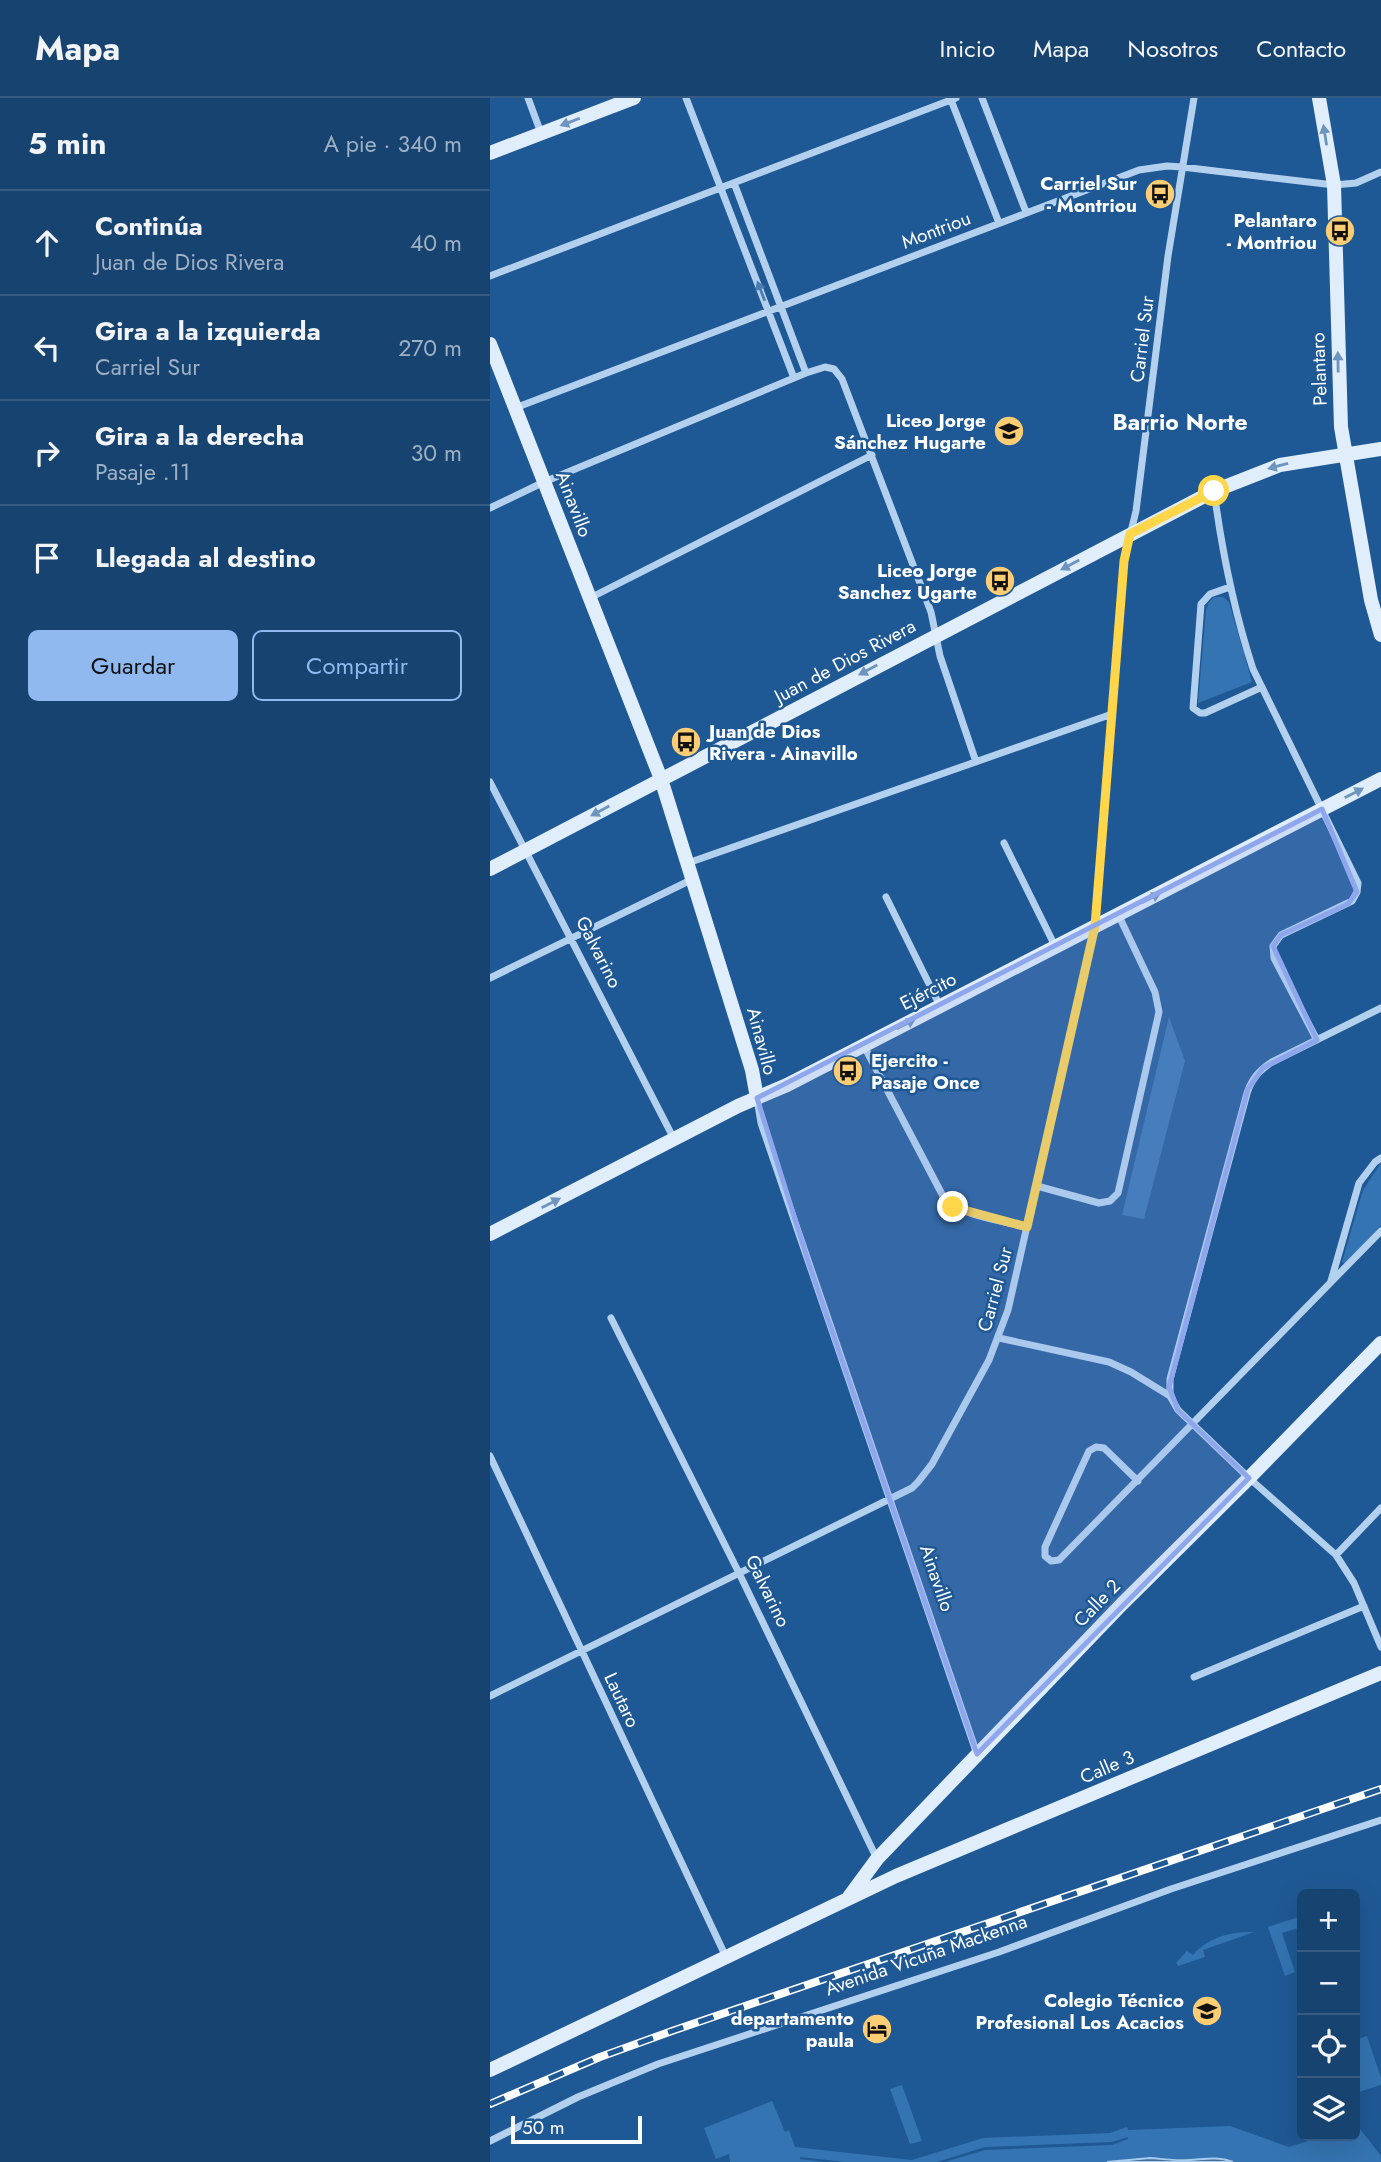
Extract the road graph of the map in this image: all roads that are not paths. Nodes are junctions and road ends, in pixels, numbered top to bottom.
1 (528, 98) edge
2 (634, 98) edge
3 (686, 98) edge
4 (982, 98) edge
5 (1194, 98) edge
6 (1319, 98) edge
7 (954, 99) edge
8 (541, 134) junction
9 (490, 153) edge
10 (1182, 167) junction
11 (1381, 172) edge
12 (734, 183) junction
13 (1334, 185) junction
14 (721, 188) junction
15 (1026, 212) junction
16 (999, 223) junction
17 (490, 276) edge
18 (780, 307) junction
19 (768, 311) junction
20 (490, 344) edge
21 (806, 373) junction
22 (794, 378) junction
23 (515, 408) junction
24 (1381, 449) edge
25 (1345, 455) junction
26 (872, 456) junction
27 (544, 482) junction
28 (1214, 491) junction
29 (490, 508) edge
30 (1130, 534) junction
31 (1230, 587) junction
32 (590, 598) junction
33 (936, 635) junction
34 (1381, 635) edge
35 (1262, 687) junction
36 (1112, 714) junction
37 (976, 762) junction
38 (661, 779) junction
39 (1381, 779) edge
40 (490, 782) edge
41 (1322, 809) junction
42 (1004, 843) dead end
43 (525, 851) junction
44 (688, 863) junction
45 (490, 869) edge
46 (693, 879) junction
47 (886, 897) dead end
48 (1118, 914) junction
49 (1095, 926) junction
50 (570, 939) junction
51 (1056, 947) junction
52 (490, 978) edge
53 (940, 1007) junction
54 (1381, 1008) edge
55 (1317, 1040) junction
56 (864, 1046) junction
57 (757, 1098) junction
58 (674, 1139) junction
59 (1381, 1158) edge
60 (1037, 1186) junction
61 (1027, 1227) junction
62 (1381, 1231) edge
63 (490, 1234) edge
64 (1331, 1283) junction
65 (611, 1318) dead end
66 (999, 1338) junction
67 (1381, 1343) edge
68 (1170, 1396) junction
69 (1193, 1424) junction
70 (490, 1456) edge
71 (1249, 1479) junction
72 (1138, 1480) junction
73 (890, 1499) junction
74 (1381, 1508) edge
75 (1336, 1555) junction
76 (739, 1573) junction
77 (1364, 1606) junction
78 (1381, 1647) edge
79 (582, 1651) junction
80 (1381, 1674) edge
81 (1194, 1677) dead end
82 (490, 1696) edge
83 (977, 1754) junction
84 (1381, 1821) edge
85 (877, 1859) junction
86 (896, 1876) junction
87 (848, 1898) junction
88 (726, 1958) junction
89 (490, 2070) edge
90 (490, 2141) edge

1 - 8 street
2 -> 8 street
3 - 14 street
4 - 15 street
5 - 10 street, Carriel Sur
13 -> 6 street, Pelantaro
7 - 12 street
7 - 16 street
8 - 9 street
10 - 13 street, Montriou
10 - 15 street, Montriou
10 - 30 street, Carriel Sur
11 - 13 street, Montriou
12 - 14 street
12 - 18 street
25 -> 13 street, Pelantaro
14 - 17 street
19 -> 14 street
15 - 16 street, Montriou
16 - 18 street, Montriou
18 - 19 street, Montriou
18 - 21 street
19 - 22 street
19 - 23 street, Montriou
20 - 23 street, Ainavillo
21 - 22 street
21 - 26 street
22 - 27 street
23 - 27 street, Ainavillo
24 - 25 street, Juan de Dios Rivera
25 -> 28 street, Juan de Dios Rivera
25 - 34 street, Pelantaro
26 - 32 street
26 - 33 street
27 - 29 street
27 - 32 street, Ainavillo
28 - 30 street, Juan de Dios Rivera
28 - 31 street
30 -> 33 street, Juan de Dios Rivera
30 - 36 street, Carriel Sur
31 - 35 street
31 - 35 street
32 - 38 street, Ainavillo
33 - 37 street
33 -> 38 street, Juan de Dios Rivera
35 - 41 street
36 - 37 street
36 - 49 street, Carriel Sur
37 - 44 street
38 -> 43 street, Juan de Dios Rivera
38 - 44 street, Ainavillo
41 -> 39 street, Ejército
40 - 43 street, Galvarino
48 -> 41 street, Ejército
41 - 55 street
42 - 51 street
43 - 45 street, Juan de Dios Rivera
43 - 50 street, Galvarino
44 - 46 street, Ainavillo
46 - 50 street
46 - 57 street, Ainavillo
47 - 53 street
48 - 49 street, Ejército
48 - 60 street
49 - 51 street, Ejército
49 - 60 street, Carriel Sur
50 - 52 street
50 - 58 street, Galvarino
51 - 53 street, Ejército
56 -> 53 street, Ejército
54 - 55 street
55 - 68 street
56 - 57 street, Ejército
56 - 61 street
57 - 58 street, Ejército
57 - 73 street, Ainavillo
63 -> 58 street, Ejército
59 - 64 street
60 - 61 street, Carriel Sur
61 - 66 street, Carriel Sur
62 - 64 street
64 - 69 street
65 - 76 street, Galvarino
66 - 68 street
66 - 73 street, Carriel Sur
67 - 71 street, Calle 2
68 - 69 street
69 - 71 street
69 - 72 street
70 - 79 street, Lautaro
71 - 75 street
71 - 83 street, Calle 2
72 - 72 street
73 - 76 street, Carriel Sur
73 - 83 street, Ainavillo
74 - 75 street
75 - 77 street
76 - 79 street, Carriel Sur
76 - 85 street, Galvarino
77 - 78 street
77 - 81 street
79 - 82 street, Carriel Sur
79 - 88 street, Lautaro
80 - 86 street, Calle 3
83 - 85 street, Calle 2
84 - 90 street, Avenida Vicuña Mackenna
85 - 86 street, Galvarino
85 - 87 street, Calle 2
86 - 87 street, Calle 3
87 - 88 street
88 - 89 street

